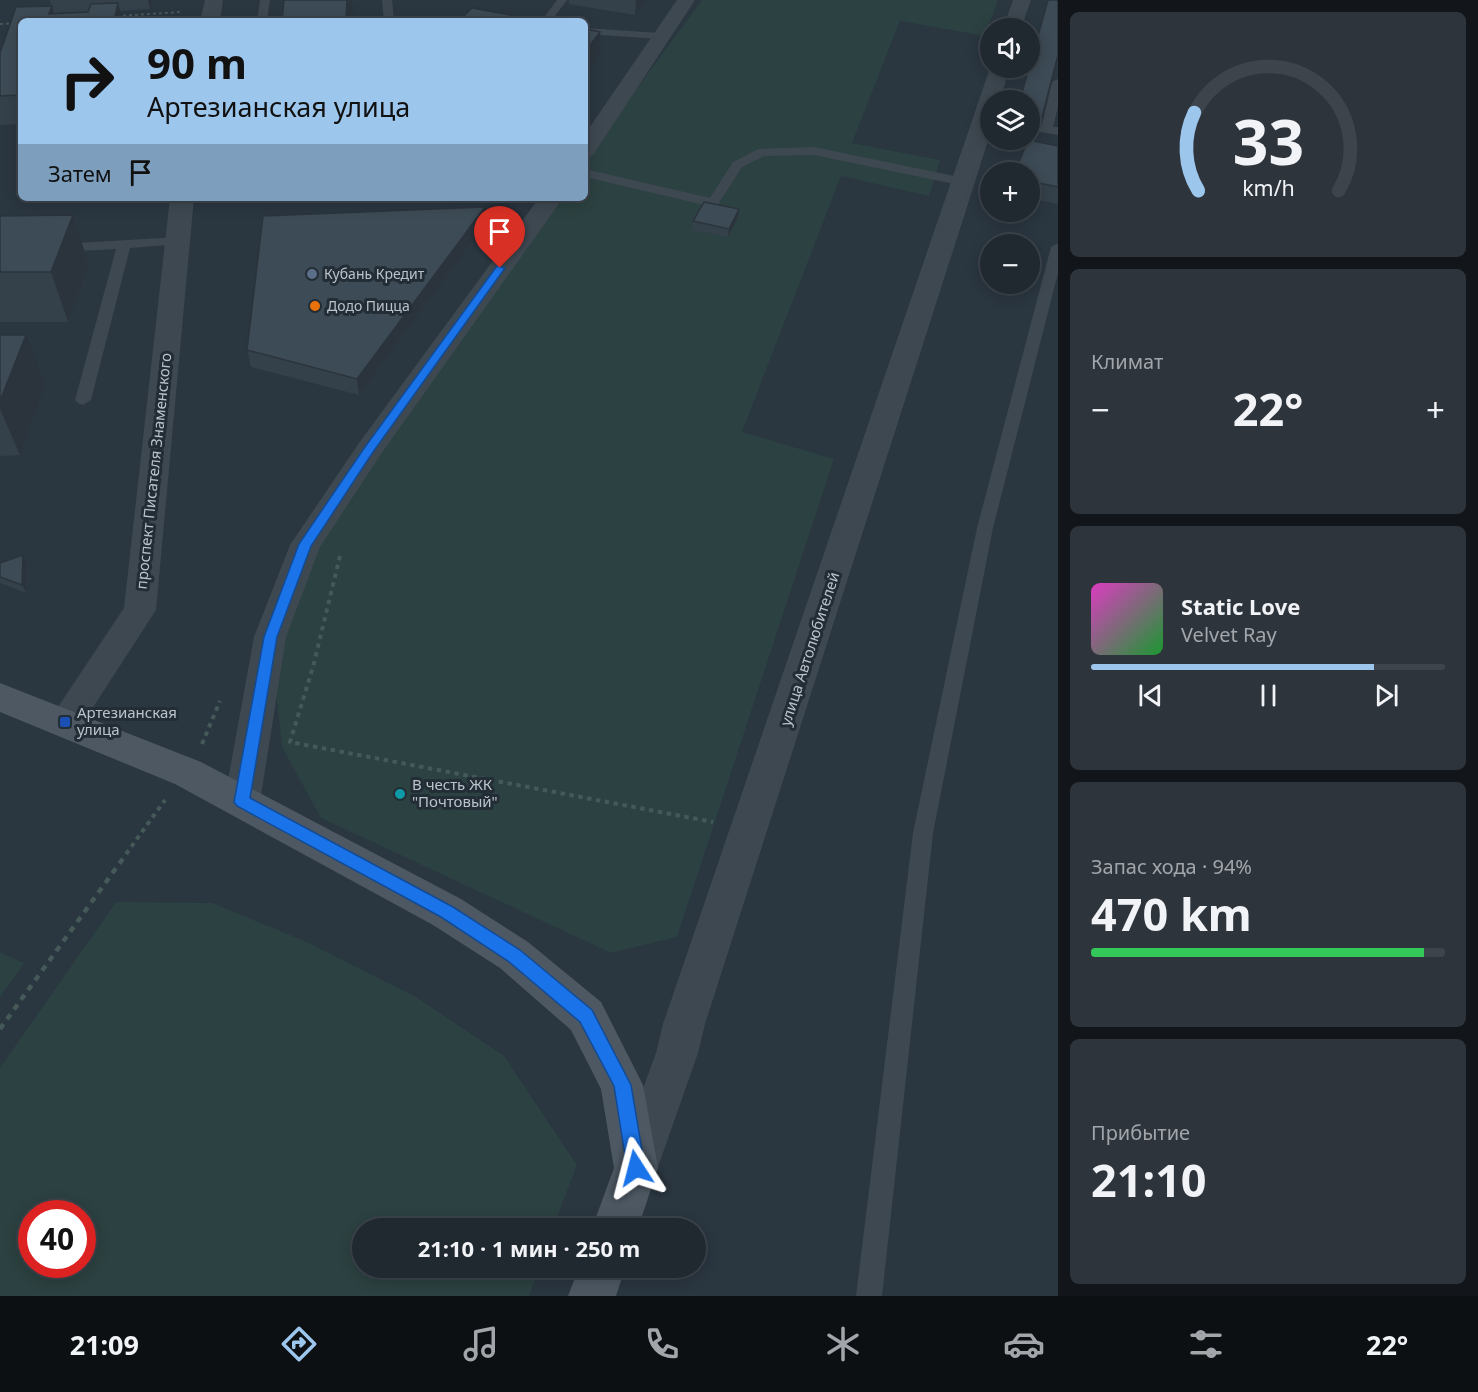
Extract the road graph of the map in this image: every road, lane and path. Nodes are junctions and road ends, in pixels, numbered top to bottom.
1 (264, 0) edge
2 (387, 0) edge
3 (562, 0) edge
4 (686, 0) edge
5 (1022, 0) edge
6 (212, 10) edge
7 (108, 17) edge
8 (262, 18) edge
9 (388, 18) edge
10 (548, 18) edge
11 (1016, 18) edge
12 (18, 23) edge
13 (0, 24) edge
14 (588, 31) edge
15 (661, 36) junction
16 (1058, 82) edge
17 (1052, 130) edge
18 (980, 137) edge
19 (588, 146) edge
20 (588, 174) edge
21 (964, 182) junction
22 (182, 201) edge
23 (549, 201) edge
24 (178, 241) junction
25 (124, 244) junction
26 (1058, 247) edge
27 (45, 248) edge
28 (83, 400) dead end
29 (341, 553) dead end
30 (0, 698) edge
31 (64, 722) junction
32 (165, 799) dead end
33 (242, 802) junction
34 (714, 822) dead end
35 (0, 1029) edge
36 (636, 1168) junction
37 (618, 1218) edge
38 (598, 1278) edge
39 (592, 1296) edge
40 (869, 1296) edge

1 - 8 lane
2 - 9 lane
3 - 10 lane
4 - 15 street
5 - 11 street
6 - 7 path
12 - 13 path
14 - 15 lane
15 - 19 street
16 - 17 lane
18 - 21 street, улица Автолюбителей
20 - 21 lane
21 - 36 street, улица Автолюбителей
22 - 24 street, проспект Писателя Знаменского
23 - 33 street
24 - 25 lane
24 - 31 street, проспект Писателя Знаменского
25 - 27 lane
25 - 28 lane
26 - 40 lane
29 - 34 path
30 - 31 street
31 - 33 street
32 - 35 path
33 - 36 street
36 - 37 street, улица Автолюбителей
38 - 39 street

